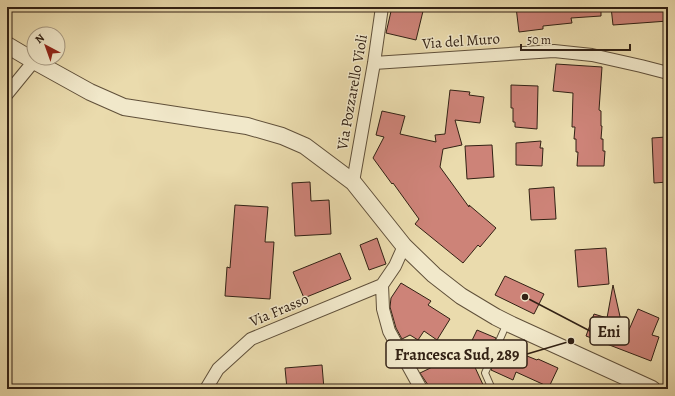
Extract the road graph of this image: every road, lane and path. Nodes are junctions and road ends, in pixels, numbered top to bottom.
1 (382, 7) edge
2 (7, 45) edge
3 (26, 56) edge
4 (374, 63) junction
5 (30, 66) edge
6 (43, 66) edge
7 (668, 73) edge
8 (7, 94) edge
9 (353, 182) junction
10 (404, 246) junction
11 (382, 285) junction
12 (507, 323) junction
13 (206, 389) edge
14 (421, 389) edge
15 (492, 389) edge
16 (652, 389) edge

1 - 4 street, Via Pozzarello Violi
2 - 3 street
4 - 7 street, Via del Muro
4 - 9 street, Via Pozzarello Violi
5 - 8 street
6 - 9 street
9 - 10 street
10 - 11 street
10 - 12 street
11 - 13 street, Via Frasso
11 - 14 street
12 - 15 lane
12 - 16 street

